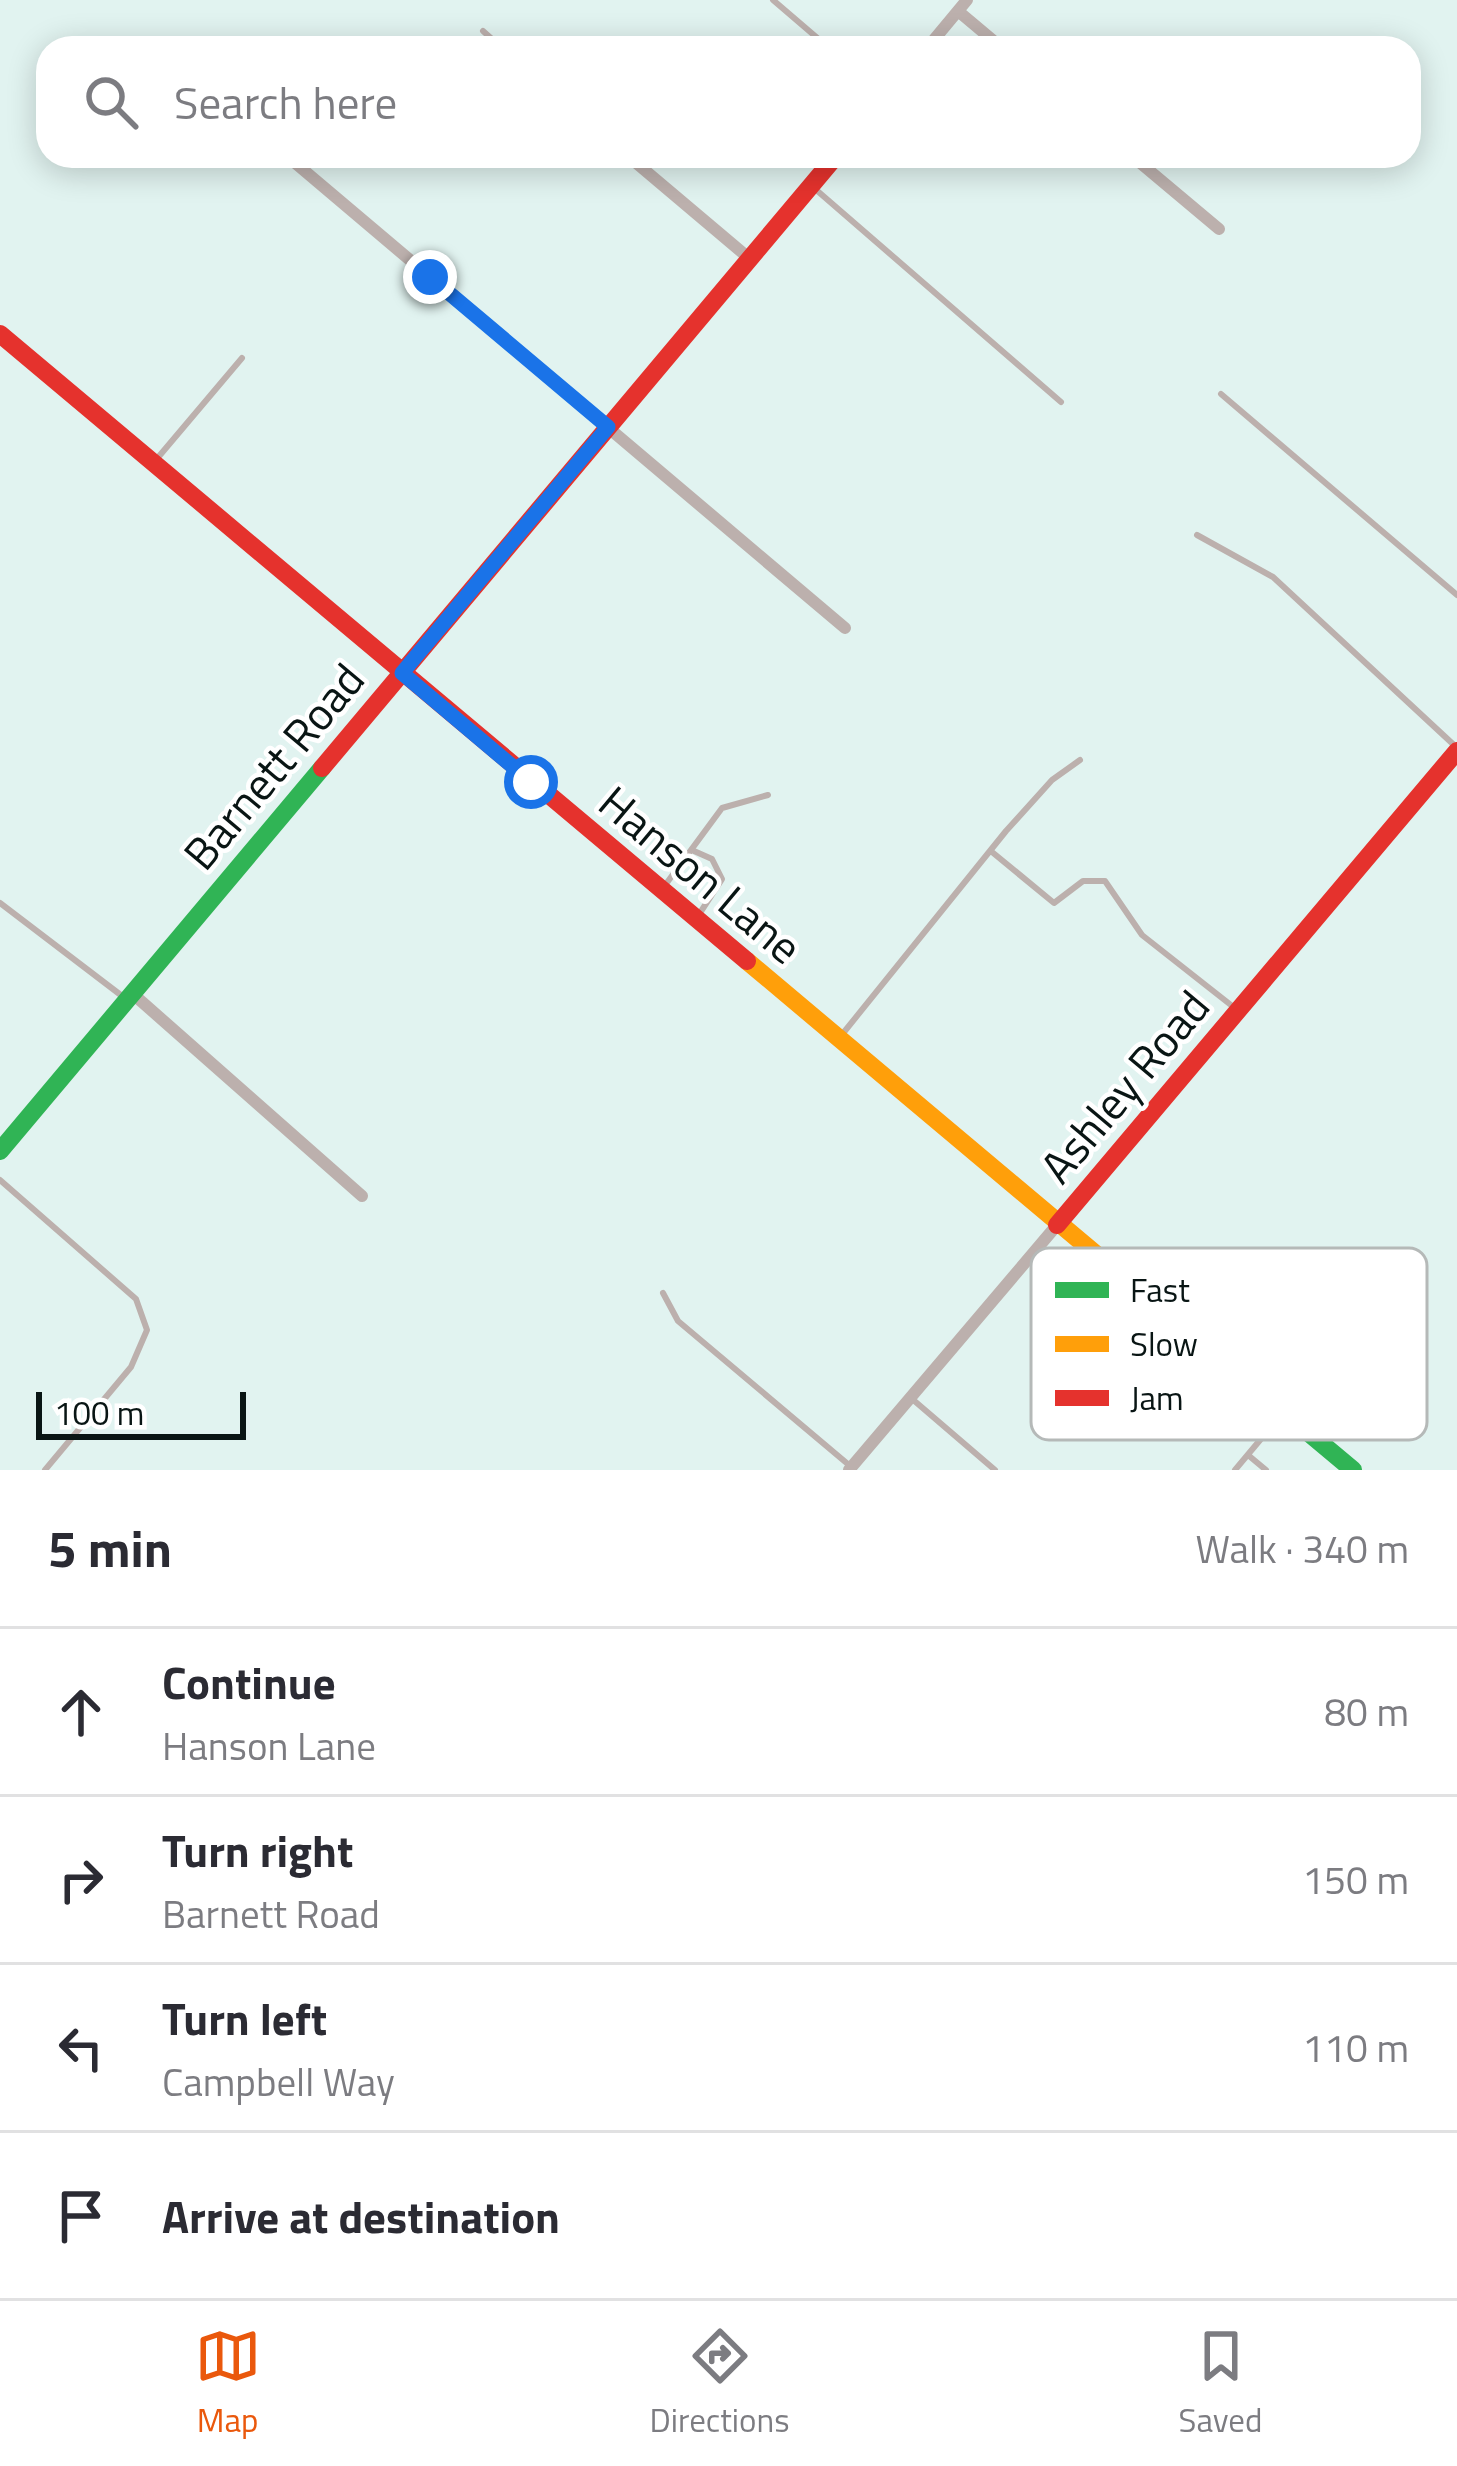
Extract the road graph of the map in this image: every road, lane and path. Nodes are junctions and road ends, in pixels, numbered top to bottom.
1 (773, 0) edge
2 (962, 5) edge
3 (483, 31) dead end
4 (489, 36) edge
5 (816, 36) edge
6 (936, 36) edge
7 (991, 36) edge
8 (301, 168) edge
9 (642, 168) edge
10 (826, 168) edge
11 (1146, 168) edge
12 (811, 186) junction
13 (1220, 229) dead end
14 (750, 259) junction
15 (0, 334) edge
16 (242, 358) dead end
17 (1221, 394) dead end
18 (1061, 402) dead end
19 (608, 427) junction
20 (153, 464) junction
21 (1198, 536) dead end
22 (1457, 595) edge
23 (845, 628) dead end
24 (402, 673) junction
25 (1457, 749) edge
26 (1080, 760) dead end
27 (768, 795) dead end
28 (694, 850) junction
29 (992, 851) junction
30 (661, 891) junction
31 (0, 903) edge
32 (694, 920) junction
33 (130, 997) junction
34 (1238, 1010) junction
35 (838, 1040) junction
36 (0, 1151) edge
37 (0, 1180) edge
38 (362, 1196) dead end
39 (1057, 1226) junction
40 (1038, 1248) edge
41 (1084, 1248) edge
42 (1031, 1256) edge
43 (663, 1293) dead end
44 (910, 1398) junction
45 (1261, 1440) edge
46 (1317, 1440) edge
47 (1248, 1455) junction
48 (850, 1469) edge
49 (45, 1470) edge
50 (995, 1470) edge
51 (1234, 1470) edge
52 (1266, 1470) edge
53 (1353, 1470) edge

1 - 5 lane
2 - 6 street
2 - 7 street
3 - 4 lane
8 - 19 street
9 - 14 street
10 - 12 street, Barnett Road
11 - 13 street
12 - 14 street, Barnett Road
12 - 18 lane
14 - 19 street, Barnett Road
15 - 20 street, Hanson Lane
16 - 20 lane
17 - 22 lane
19 - 23 street
19 - 24 street, Barnett Road
20 - 24 street, Hanson Lane
21 - 25 lane
24 - 30 street, Hanson Lane
24 - 33 street, Barnett Road
25 - 34 street, Ashley Road
26 - 29 lane
27 - 28 lane
28 - 30 lane
28 - 32 lane
29 - 34 lane
29 - 35 lane
30 - 32 street, Hanson Lane
31 - 33 lane
32 - 35 street, Hanson Lane
33 - 36 street, Barnett Road
33 - 38 street
34 - 39 street, Ashley Road
35 - 39 street, Hanson Lane
37 - 49 lane
39 - 40 street, Ashley Road
39 - 41 street, Hanson Lane
42 - 44 street, Ashley Road
43 - 48 lane
44 - 48 street, Ashley Road
44 - 50 lane
45 - 47 lane
46 - 53 street, Hanson Lane
47 - 51 lane
47 - 52 lane

